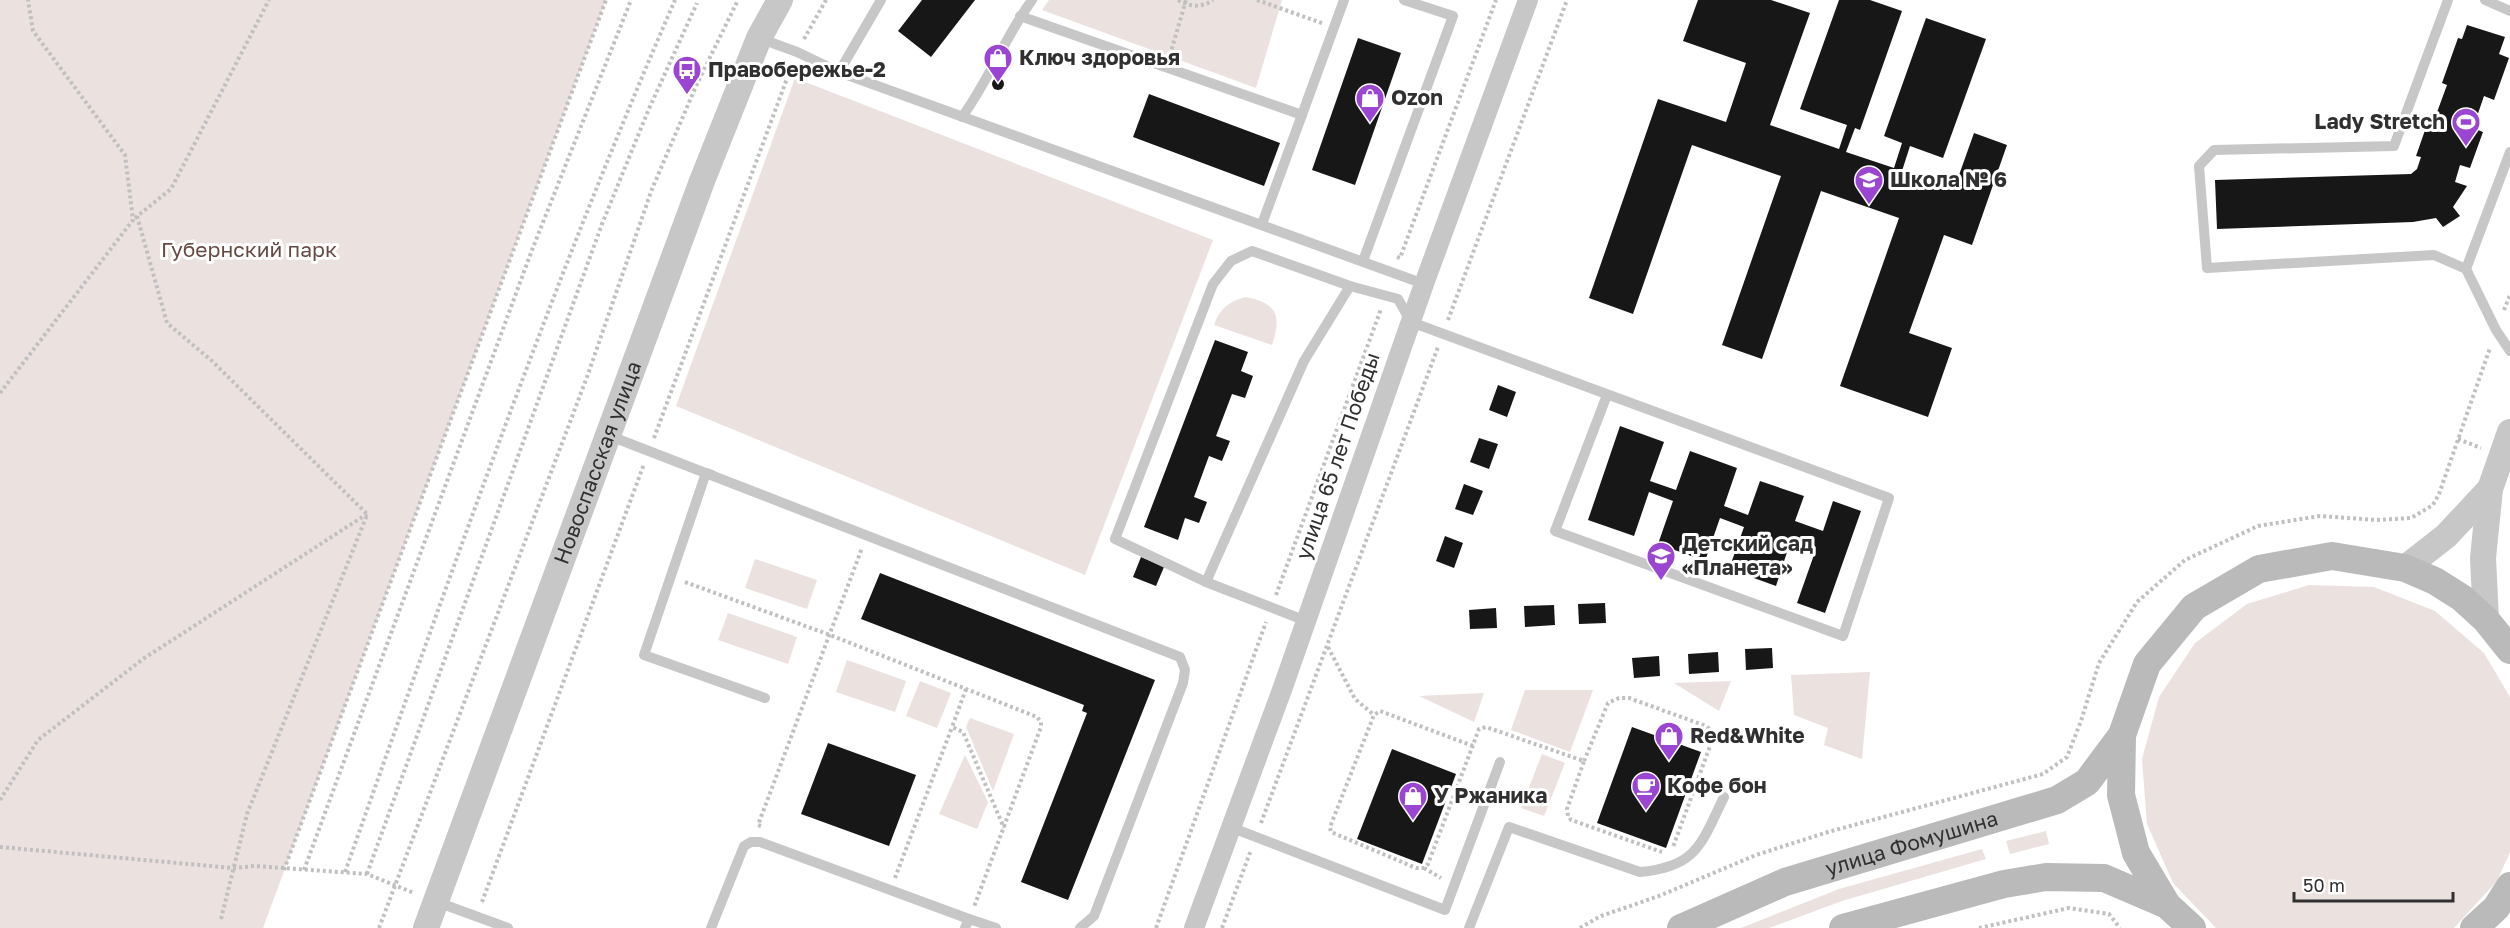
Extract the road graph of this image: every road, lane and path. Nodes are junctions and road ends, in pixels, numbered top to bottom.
1 (28, 0) edge
2 (269, 0) edge
3 (606, 0) edge
4 (631, 0) edge
5 (675, 0) edge
6 (738, 0) edge
7 (780, 0) edge
8 (881, 0) edge
9 (1032, 0) edge
10 (1178, 0) edge
11 (1213, 0) edge
12 (1257, 0) edge
13 (1344, 0) edge
14 (1404, 0) edge
15 (1528, 0) edge
16 (1567, 0) edge
17 (2448, 0) edge
18 (2485, 0) edge
19 (1186, 2) edge
20 (697, 3) dead end
21 (2510, 11) edge
22 (1020, 16) junction
23 (1334, 27) junction
24 (759, 38) junction
25 (1166, 67) junction
26 (839, 72) junction
27 (1302, 115) junction
28 (962, 117) junction
29 (2510, 152) edge
30 (137, 216) junction
31 (133, 220) junction
32 (1262, 224) junction
33 (1363, 261) junction
34 (2466, 269) junction
35 (1424, 284) junction
36 (1350, 286) junction
37 (2510, 295) edge
38 (1411, 322) junction
39 (2496, 330) junction
40 (1443, 334) junction
41 (2510, 351) edge
42 (0, 394) edge
43 (1607, 395) junction
44 (2510, 432) edge
45 (610, 436) junction
46 (644, 465) dead end
47 (655, 468) dead end
48 (716, 476) junction
49 (2490, 489) junction
50 (367, 514) junction
51 (867, 535) junction
52 (2405, 568) junction
53 (681, 580) dead end
54 (1206, 582) junction
55 (2486, 620) junction
56 (1306, 621) junction
57 (830, 635) junction
58 (1328, 646) junction
59 (2510, 650) edge
60 (966, 689) junction
61 (765, 698) dead end
62 (1374, 715) junction
63 (952, 727) junction
64 (2122, 735) junction
65 (1473, 746) junction
66 (1584, 761) junction
67 (1500, 762) dead end
68 (1724, 797) dead end
69 (0, 800) edge
70 (1230, 827) junction
71 (769, 829) dead end
72 (1005, 829) junction
73 (1256, 837) junction
74 (0, 847) edge
75 (233, 868) junction
76 (284, 870) junction
77 (303, 870) junction
78 (345, 872) junction
79 (367, 874) junction
80 (884, 875) dead end
81 (895, 879) junction
82 (906, 883) dead end
83 (397, 886) junction
84 (2510, 886) edge
85 (437, 902) junction
86 (2168, 905) junction
87 (221, 919) dead end
88 (967, 923) edge
89 (379, 928) edge
90 (426, 928) edge
91 (508, 928) edge
92 (711, 928) edge
93 (996, 928) edge
94 (1080, 928) edge
95 (1194, 928) edge
96 (1222, 928) edge
97 (1469, 928) edge
98 (1580, 928) edge
99 (1680, 928) edge
100 (1843, 928) edge
101 (1979, 928) edge
102 (2120, 928) edge
103 (2192, 928) edge
104 (2474, 928) edge

1 - 31 path
2 - 30 path
3 - 76 path
4 - 77 path
5 - 78 path
6 - 83 path
7 - 24 street, Новоспасская улица
8 - 26 lane
9 - 22 lane
10 - 19 path
11 - 19 path
12 - 23 path
13 - 23 lane
14 - 33 lane
15 - 35 street, улица 65 лет Победы
16 - 40 path
17 - 34 lane
18 - 21 lane
19 - 25 path
20 - 79 path
22 - 25 lane
22 - 28 lane
23 - 27 lane
24 - 26 lane
24 - 45 street, Новоспасская улица
25 - 27 lane
26 - 28 lane
27 - 32 lane
28 - 32 lane
29 - 34 lane
30 - 31 path
30 - 50 path
31 - 42 path
32 - 33 lane
33 - 35 lane
34 - 39 lane
35 - 38 street, улица 65 лет Победы
36 - 38 lane
36 - 54 lane
36 - 54 lane
37 - 39 path
38 - 40 lane
38 - 56 street, улица 65 лет Победы
39 - 41 lane
39 - 98 path
40 - 43 lane
40 - 58 path
43 - 43 lane
44 - 49 street
45 - 48 lane
45 - 85 street, Новоспасская улица
46 - 47 path
48 - 51 lane
48 - 61 lane
49 - 52 street
49 - 55 street
50 - 69 path
50 - 75 path
51 - 57 path
51 - 94 lane
52 - 55 main road
52 - 64 main road
53 - 57 path
54 - 56 lane
55 - 59 main road
56 - 70 street, улица 65 лет Победы
57 - 60 path
57 - 71 path
58 - 62 path
58 - 73 path
60 - 63 path
60 - 72 path
62 - 65 path
62 - 65 path
63 - 72 path
63 - 81 path
64 - 86 main road
64 - 99 main road, улица Фомушина
65 - 66 path
66 - 66 path
67 - 73 lane
68 - 97 lane
70 - 73 lane
70 - 95 street, улица 65 лет Победы
72 - 88 path
73 - 96 path
74 - 75 path
75 - 76 path
75 - 87 path
76 - 77 path
77 - 78 path
78 - 79 path
79 - 83 path
80 - 81 path
81 - 82 path
83 - 85 path
83 - 89 path
84 - 104 main road
85 - 90 street, Новоспасская улица
85 - 91 lane
86 - 100 main road
86 - 103 main road
88 - 92 lane
88 - 93 lane
101 - 102 path

